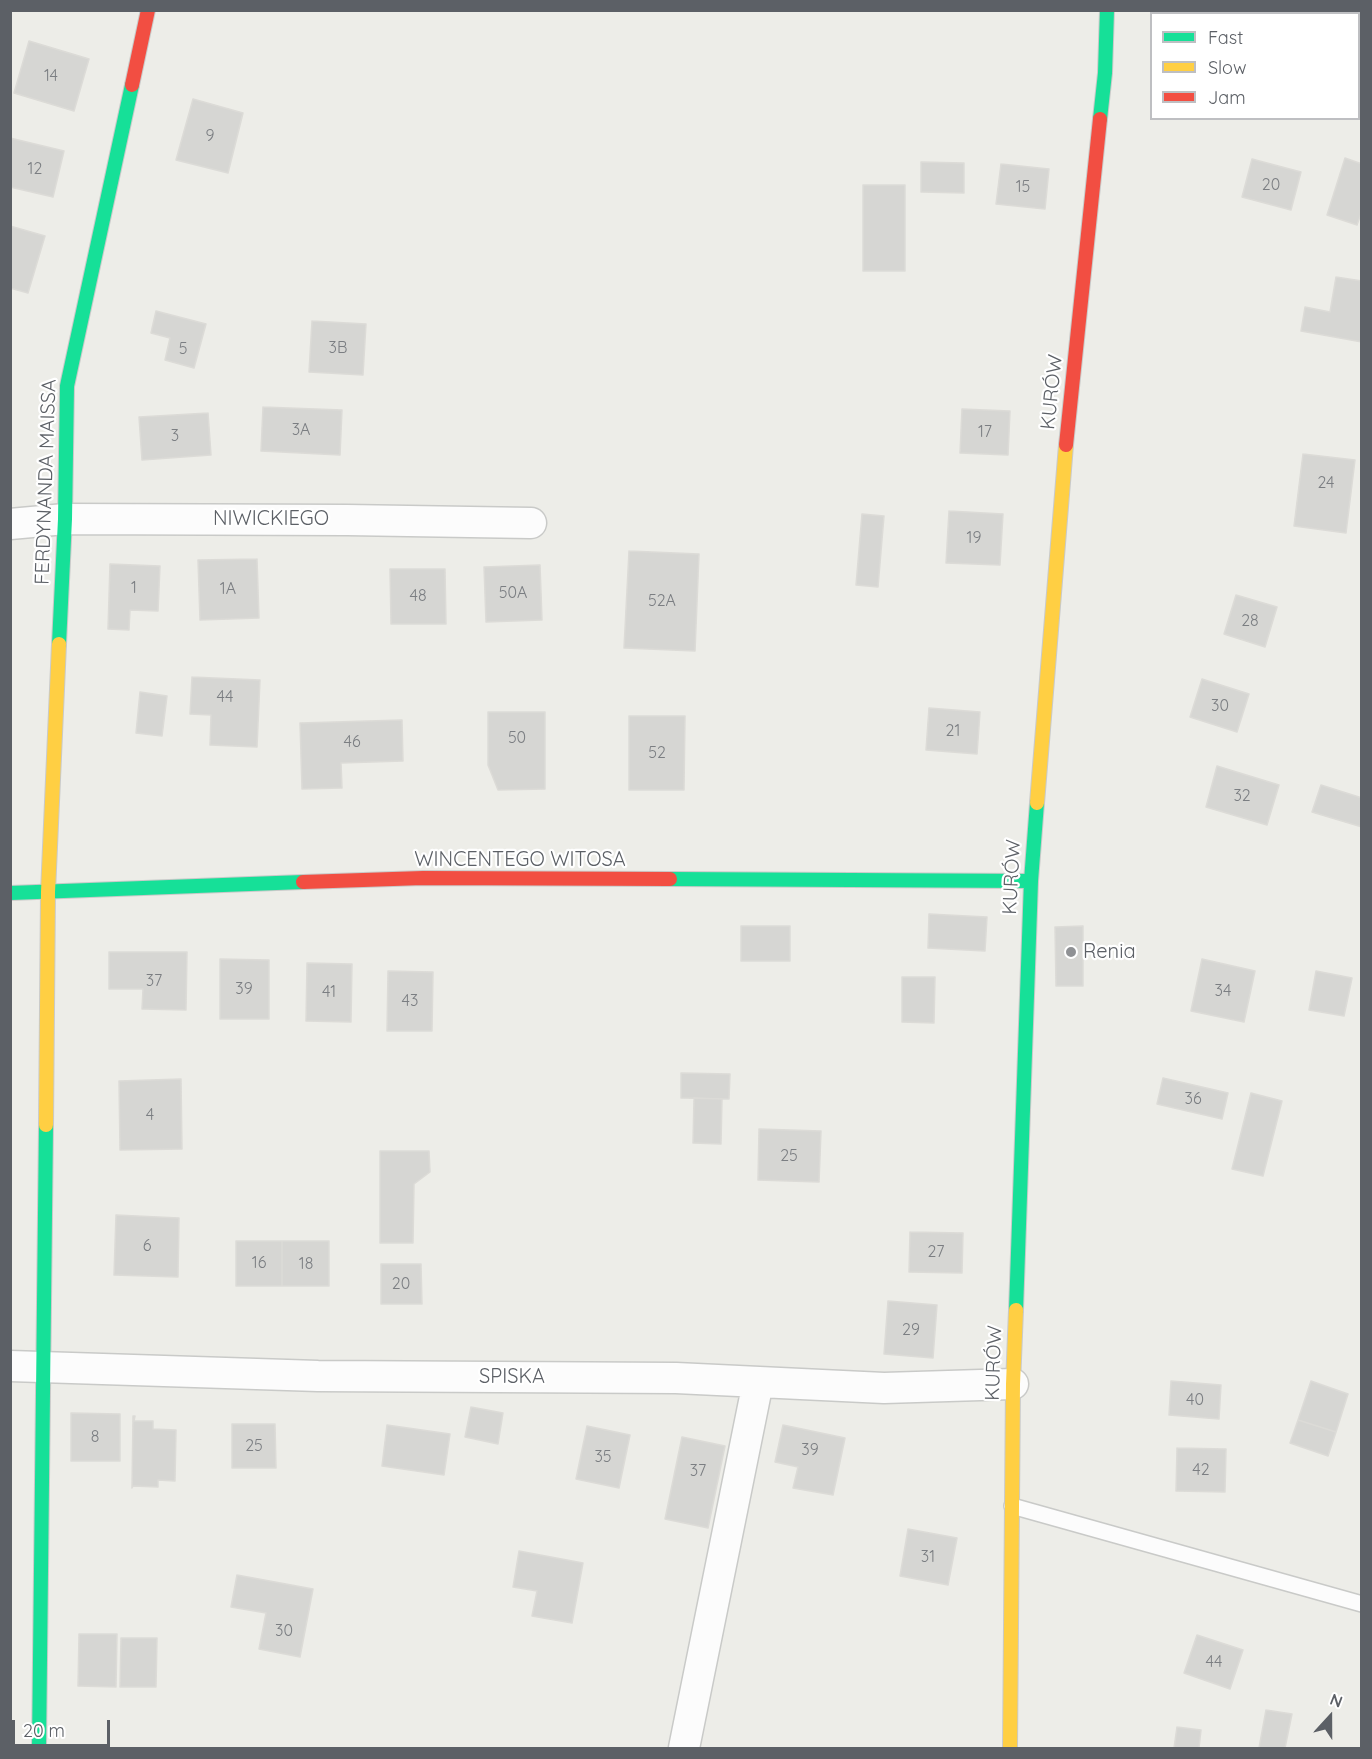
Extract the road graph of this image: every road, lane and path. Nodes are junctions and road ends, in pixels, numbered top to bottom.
1 (148, 10) edge
2 (1107, 10) edge
3 (65, 519) junction
4 (531, 523) dead end
5 (10, 524) edge
6 (1030, 881) junction
7 (48, 891) junction
8 (10, 893) edge
9 (10, 1366) edge
10 (44, 1367) junction
11 (758, 1382) junction
12 (1013, 1384) junction
13 (1012, 1506) junction
14 (1362, 1604) edge
15 (39, 1749) edge
16 (684, 1749) edge
17 (1010, 1749) edge

1 - 3 street, FERDYNANDA MAISSA
2 - 6 street, KURÓW
3 - 4 street, NIWICKIEGO
3 - 5 street, NIWICKIEGO
3 - 7 street, FERDYNANDA MAISSA
6 - 7 street, WINCENTEGO WITOSA
6 - 12 street, KURÓW
7 - 8 street, WINCENTEGO WITOSA
7 - 10 street, FERDYNANDA MAISSA
9 - 10 street, SPISKA
10 - 11 street, SPISKA
10 - 15 street, FERDYNANDA MAISSA
11 - 12 street, SPISKA
11 - 16 street
12 - 13 street, KURÓW
13 - 14 lane
13 - 17 street, KURÓW

